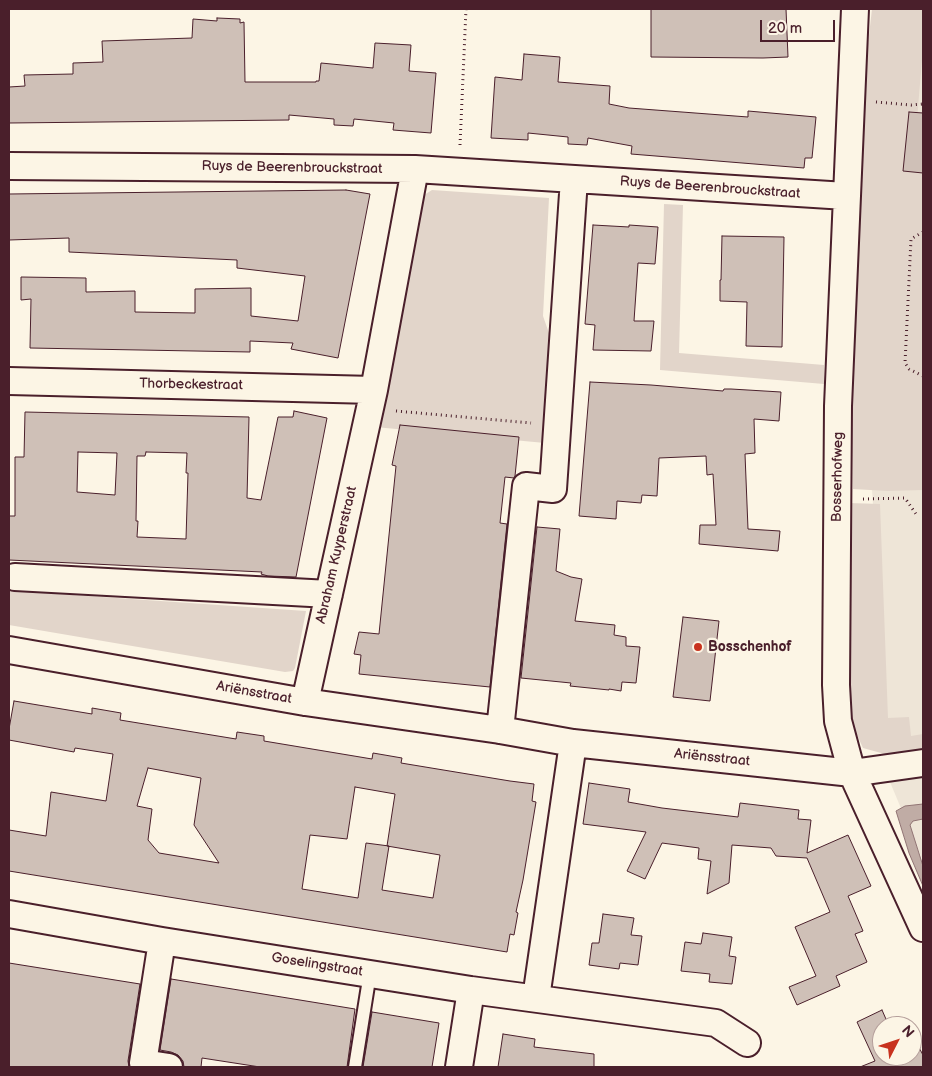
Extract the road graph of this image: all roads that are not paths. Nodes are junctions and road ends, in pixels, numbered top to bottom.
1 (855, 9) edge
2 (9, 166) edge
3 (415, 169) junction
4 (574, 179) junction
5 (846, 196) junction
6 (9, 381) edge
7 (372, 399) junction
8 (14, 576) dead end
9 (329, 594) junction
10 (9, 650) edge
11 (305, 702) junction
12 (500, 730) junction
13 (573, 743) junction
14 (923, 764) edge
15 (852, 773) junction
16 (9, 914) edge
17 (923, 928) edge
18 (162, 941) junction
19 (370, 973) junction
20 (471, 990) junction
21 (536, 998) junction
22 (747, 1043) dead end
23 (163, 1067) edge
24 (355, 1067) edge
25 (459, 1067) edge

1 - 5 street, Bosserhofweg
2 - 3 street, Ruys de Beerenbrouckstraat
3 - 4 street, Ruys de Beerenbrouckstraat
3 - 7 street, Abraham Kuyperstraat
4 - 5 street, Ruys de Beerenbrouckstraat
4 - 12 street
5 - 15 street, Bosserhofweg
6 - 7 street, Thorbeckestraat
7 - 9 street, Abraham Kuyperstraat
8 - 9 street
9 - 11 street, Abraham Kuyperstraat
10 - 11 street, Ariënsstraat
11 - 12 street, Ariënsstraat
12 - 13 street, Ariënsstraat
13 - 15 street, Ariënsstraat
13 - 21 street
14 - 15 street, Ariënsstraat
15 - 17 street, Bosserhofweg
16 - 18 street, Goselingstraat
18 - 19 street, Goselingstraat
18 - 23 street
19 - 20 street, Goselingstraat
19 - 24 lane
20 - 21 street, Goselingstraat
20 - 25 street
21 - 22 street, Goselingstraat

